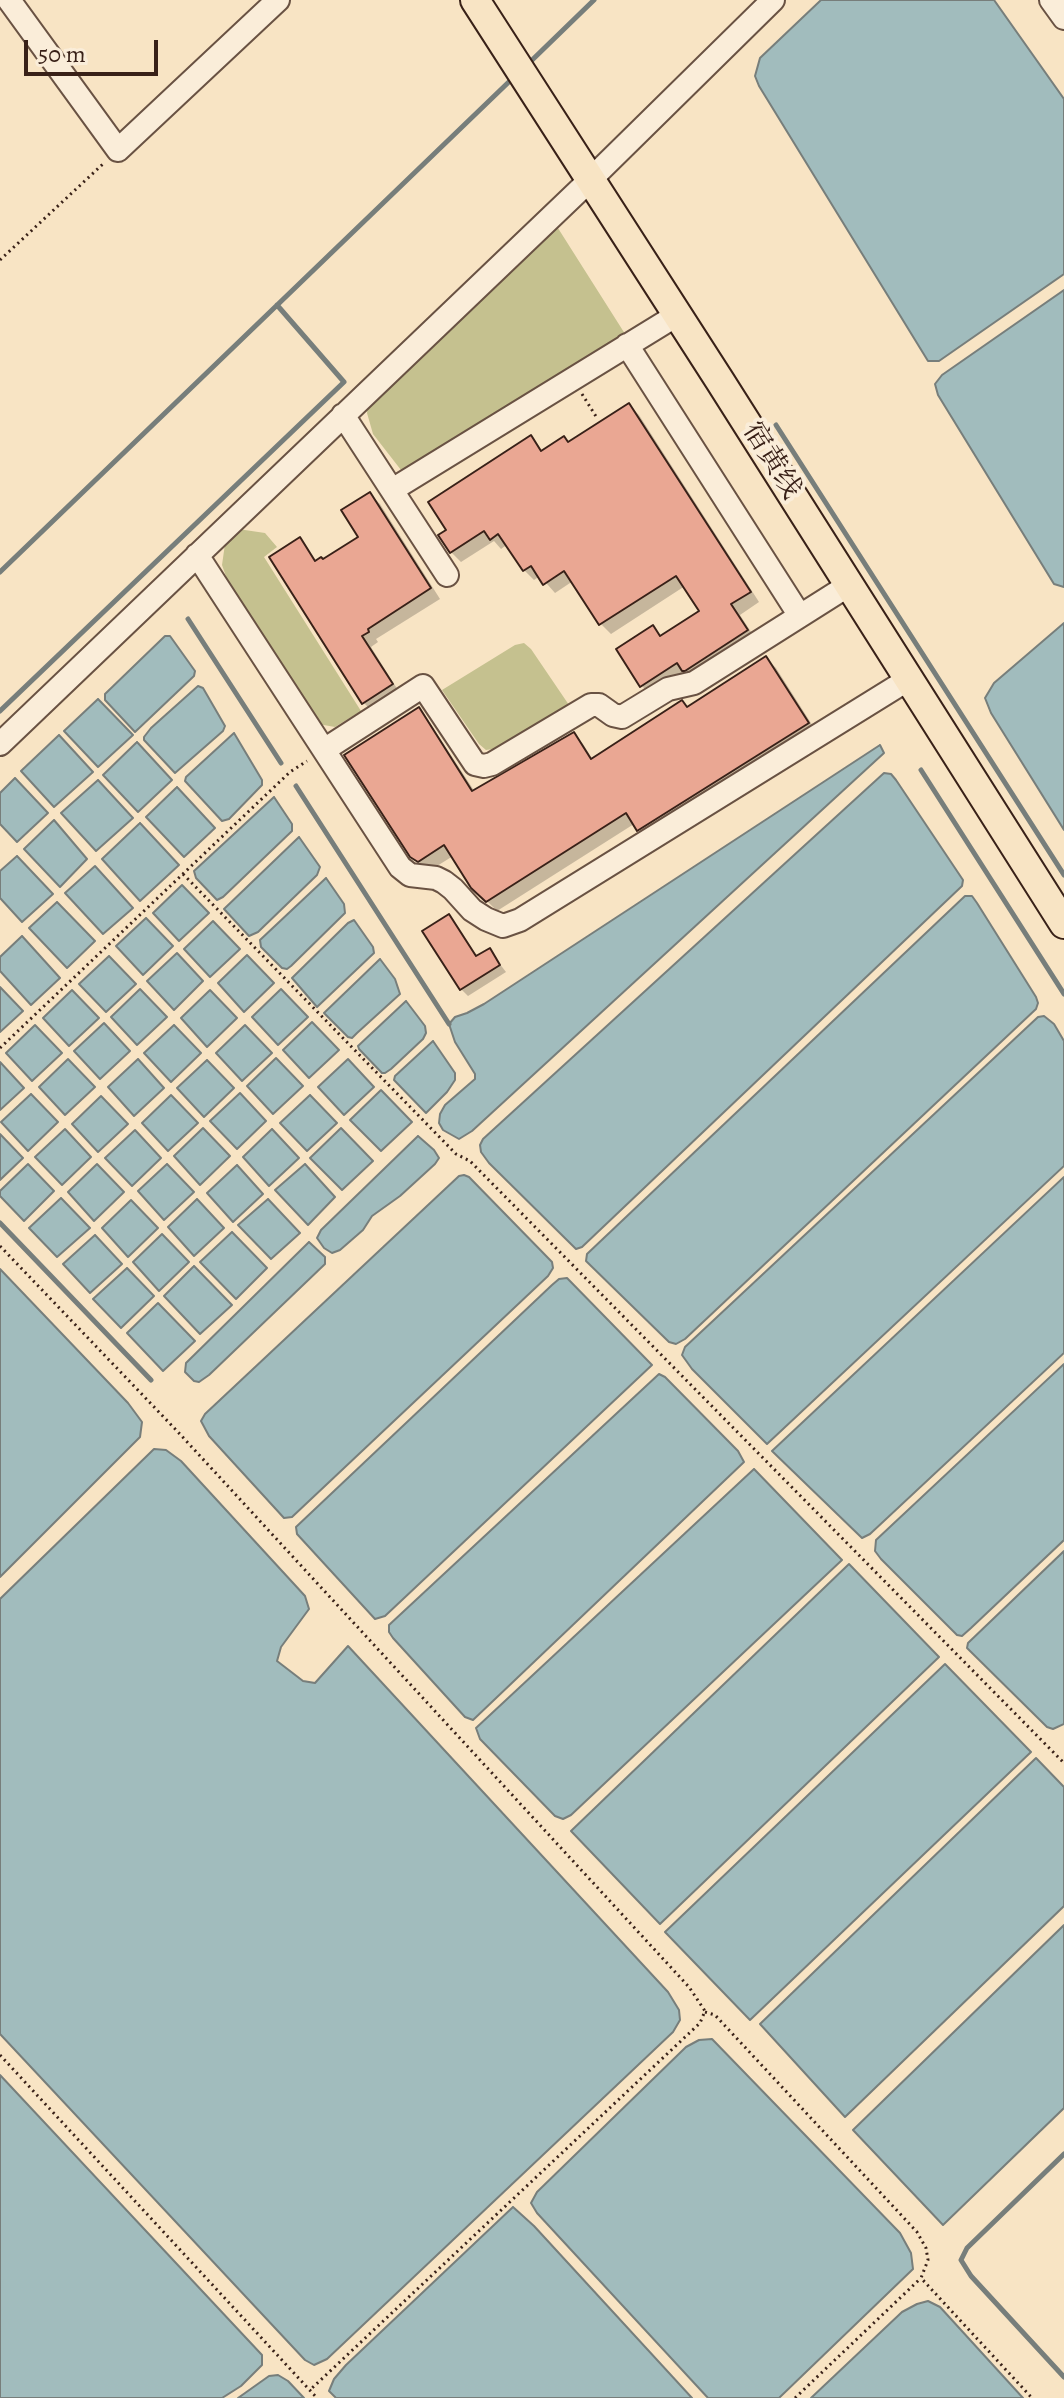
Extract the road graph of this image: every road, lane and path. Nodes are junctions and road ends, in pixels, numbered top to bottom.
1 (9, 0) edge
2 (278, 0) edge
3 (475, 0) edge
4 (773, 0) edge
5 (1051, 0) edge
6 (1064, 18) edge
7 (118, 150) junction
8 (591, 179) junction
9 (0, 260) edge
10 (677, 315) junction
11 (627, 345) junction
12 (573, 379) junction
13 (343, 415) junction
14 (597, 418) dead end
15 (392, 490) junction
16 (197, 555) junction
17 (447, 575) dead end
18 (849, 585) junction
19 (800, 616) junction
20 (909, 679) junction
21 (0, 744) edge
22 (324, 750) junction
23 (183, 874) junction
24 (1064, 924) edge
25 (0, 1048) edge
26 (0, 1246) edge
27 (1064, 1763) edge
28 (705, 2011) junction
29 (0, 2055) edge
30 (921, 2278) junction
31 (310, 2390) junction
32 (317, 2398) edge
33 (795, 2398) edge
34 (1032, 2398) edge

1 - 7 street
2 - 7 street
3 - 8 main road, 宿黄线
4 - 8 street
5 - 6 street
7 - 9 path
8 - 10 main road, 宿黄线
8 - 13 street
10 - 11 street
10 - 18 main road, 宿黄线
11 - 12 street
11 - 19 street
12 - 14 path
12 - 15 street
13 - 15 street
13 - 16 street
15 - 17 street
16 - 21 street
16 - 22 street
18 - 19 street
18 - 20 main road, 宿黄线
19 - 22 street
20 - 22 street
20 - 24 main road, 宿黄线
22 - 23 path
23 - 25 path
23 - 27 path
26 - 28 path
28 - 30 path
28 - 31 path
29 - 31 path
30 - 33 path
30 - 34 path
31 - 32 path

